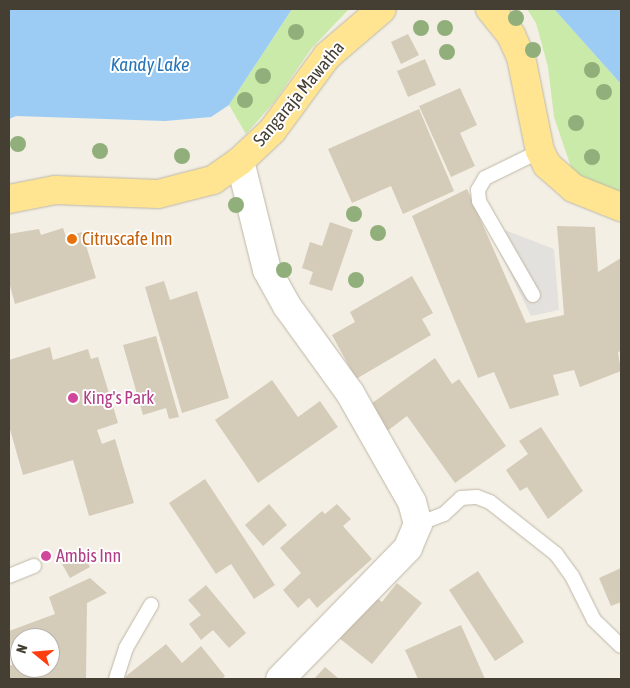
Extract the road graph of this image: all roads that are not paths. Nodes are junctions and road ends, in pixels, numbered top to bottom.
1 (382, 9) edge
2 (490, 9) edge
3 (540, 151) junction
4 (240, 161) junction
5 (9, 199) edge
6 (621, 207) edge
7 (533, 295) dead end
8 (418, 524) junction
9 (34, 566) dead end
10 (9, 576) edge
11 (151, 605) dead end
12 (621, 646) edge
13 (116, 679) edge
14 (280, 679) edge

1 - 4 main road, Sangaraja Mawatha
2 - 3 main road
3 - 6 main road
3 - 7 lane
4 - 5 main road, Sangaraja Mawatha
4 - 8 street
8 - 12 lane
8 - 14 street
9 - 10 lane
11 - 13 lane

